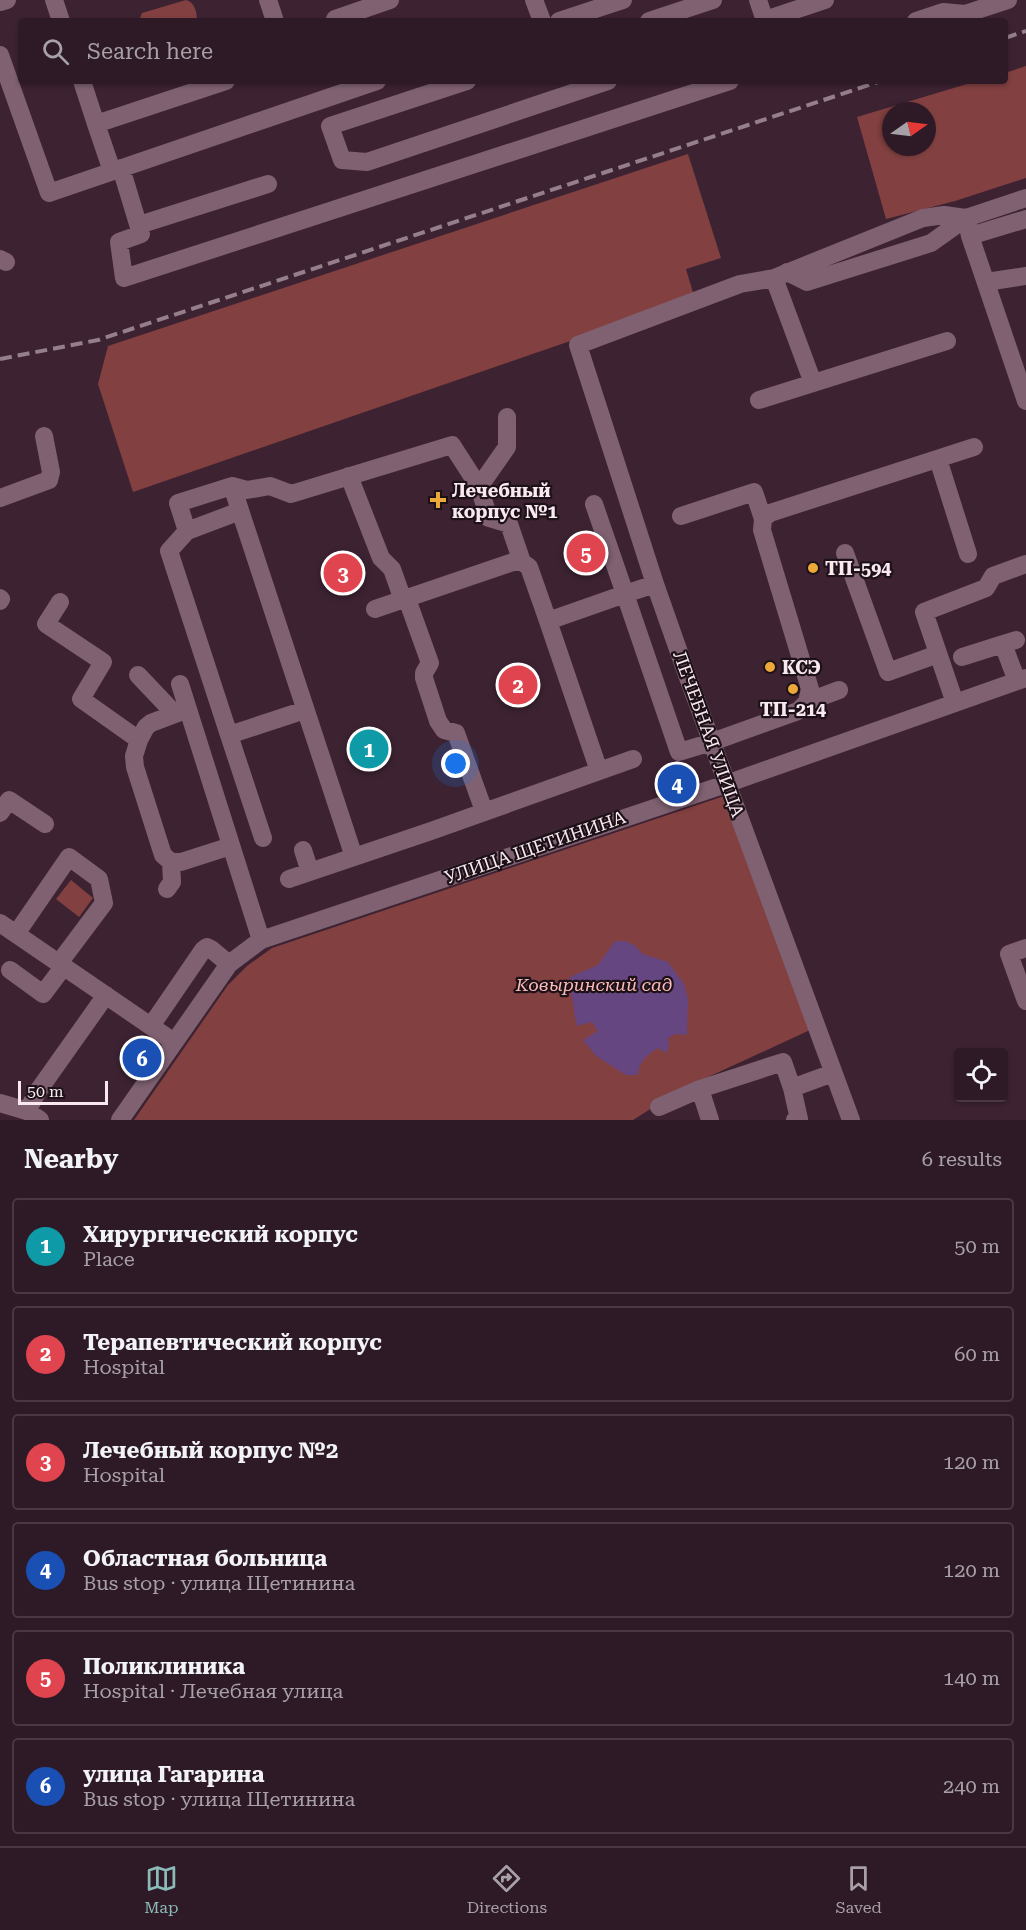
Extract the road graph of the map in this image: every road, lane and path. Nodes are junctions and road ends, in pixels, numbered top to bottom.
1 (7, 0) edge
2 (268, 0) edge
3 (390, 0) edge
4 (534, 0) edge
5 (623, 0) edge
6 (713, 0) edge
7 (758, 0) edge
8 (825, 0) edge
9 (1008, 0) edge
10 (0, 2) edge
11 (948, 6) edge
12 (274, 18) edge
13 (338, 18) edge
14 (541, 18) edge
15 (568, 18) edge
16 (658, 18) edge
17 (764, 18) edge
18 (774, 18) edge
19 (922, 18) edge
20 (0, 56) edge
21 (83, 84) edge
22 (217, 84) edge
23 (357, 84) edge
24 (458, 84) edge
25 (599, 84) edge
26 (721, 84) edge
27 (366, 114) junction
28 (96, 124) junction
29 (116, 169) junction
30 (268, 184) dead end
31 (1026, 198) edge
32 (966, 218) junction
33 (1026, 219) edge
34 (139, 225) junction
35 (970, 236) junction
36 (781, 275) junction
37 (1026, 276) edge
38 (986, 282) junction
39 (947, 341) dead end
40 (813, 383) junction
41 (759, 400) dead end
42 (1026, 401) edge
43 (507, 417) dead end
44 (44, 436) dead end
45 (974, 447) dead end
46 (938, 459) junction
47 (349, 476) junction
48 (232, 486) junction
49 (479, 487) junction
50 (1, 494) edge
51 (594, 504) dead end
52 (240, 511) junction
53 (681, 516) dead end
54 (763, 519) junction
55 (187, 531) junction
56 (845, 553) dead end
57 (968, 554) dead end
58 (522, 562) junction
59 (1026, 564) edge
60 (655, 584) junction
61 (625, 594) junction
62 (405, 599) junction
63 (60, 602) dead end
64 (375, 609) dead end
65 (548, 621) junction
66 (671, 628) junction
67 (640, 639) junction
68 (939, 654) junction
69 (962, 657) dead end
70 (138, 675) dead end
71 (687, 675) junction
72 (1021, 680) edge
73 (655, 683) junction
74 (180, 684) dead end
75 (839, 690) dead end
76 (807, 702) junction
77 (955, 703) junction
78 (305, 710) junction
79 (182, 712) junction
80 (229, 735) junction
81 (139, 740) junction
82 (712, 742) junction
83 (633, 759) dead end
84 (599, 771) junction
85 (726, 784) junction
86 (484, 811) junction
87 (0, 812) edge
88 (45, 824) dead end
89 (263, 838) dead end
90 (231, 846) junction
91 (303, 850) dead end
92 (354, 857) junction
93 (171, 862) junction
94 (310, 872) junction
95 (289, 879) dead end
96 (168, 889) dead end
97 (0, 923) edge
98 (16, 934) junction
99 (261, 940) junction
100 (1026, 948) edge
101 (61, 964) junction
102 (229, 964) junction
103 (10, 970) dead end
104 (106, 995) junction
105 (1026, 1001) edge
106 (151, 1026) junction
107 (174, 1042) junction
108 (833, 1073) junction
109 (792, 1088) junction
110 (700, 1089) junction
111 (0, 1103) edge
112 (659, 1107) dead end
113 (33, 1115) edge
114 (120, 1120) edge
115 (710, 1120) edge
116 (798, 1120) edge
117 (851, 1120) edge

1 - 10 street
2 - 12 street
3 - 13 street
4 - 14 street
5 - 15 street
6 - 16 street
7 - 17 street
8 - 18 street
9 - 11 street
11 - 19 street
20 - 29 street
21 - 28 street
22 - 28 street
23 - 27 street
23 - 29 street
24 - 27 street
25 - 27 street
26 - 34 street
28 - 29 street
29 - 34 street
30 - 34 street
31 - 32 street
32 - 35 street
32 - 36 street
32 - 36 street
33 - 35 street
35 - 38 street
36 - 40 street
36 - 60 street, ЛЕЧЕБНАЯ УЛИЦА
37 - 38 street
38 - 42 street
39 - 40 street
40 - 41 street
43 - 49 street
44 - 50 street
45 - 46 street
46 - 54 street
46 - 57 street
47 - 48 street
47 - 49 street
47 - 62 street
48 - 52 street
48 - 55 street
49 - 58 street
51 - 61 street
52 - 55 street
52 - 78 street
53 - 54 street
54 - 76 street
55 - 80 street
56 - 68 street
58 - 62 street
58 - 65 street
59 - 68 street
60 - 61 street
60 - 66 street, ЛЕЧЕБНАЯ УЛИЦА
61 - 65 street
61 - 67 street
62 - 64 street
62 - 86 street
63 - 81 street
65 - 84 street
66 - 67 street
66 - 71 street, ЛЕЧЕБНАЯ УЛИЦА
67 - 73 street
68 - 77 street
69 - 72 street
70 - 79 street
71 - 73 street
71 - 82 street, ЛЕЧЕБНАЯ УЛИЦА
72 - 77 street, УЛИЦА ЩЕТИНИНА
73 - 82 street
74 - 79 street
75 - 76 street
76 - 82 street
77 - 85 street, УЛИЦА ЩЕТИНИНА
78 - 80 street
78 - 92 street
79 - 81 street
79 - 90 street
80 - 89 street
81 - 93 street
82 - 85 street, ЛЕЧЕБНАЯ УЛИЦА
83 - 84 street
84 - 86 street
85 - 99 street, УЛИЦА ЩЕТИНИНА
85 - 108 street, ЛЕЧЕБНАЯ УЛИЦА
86 - 92 street
87 - 88 street
90 - 93 street
90 - 99 street
91 - 94 street
92 - 94 street
93 - 96 street
94 - 95 street
97 - 98 street
98 - 101 street
98 - 101 street
99 - 102 street, УЛИЦА ЩЕТИНИНА
100 - 105 street
101 - 103 street
101 - 104 street
102 - 106 street
102 - 107 street, УЛИЦА ЩЕТИНИНА
104 - 106 street
104 - 113 street
106 - 107 street
107 - 114 street, УЛИЦА ЩЕТИНИНА
108 - 109 street
108 - 117 street, ЛЕЧЕБНАЯ УЛИЦА
109 - 110 street
109 - 116 street
110 - 112 street
110 - 115 street
111 - 113 street

